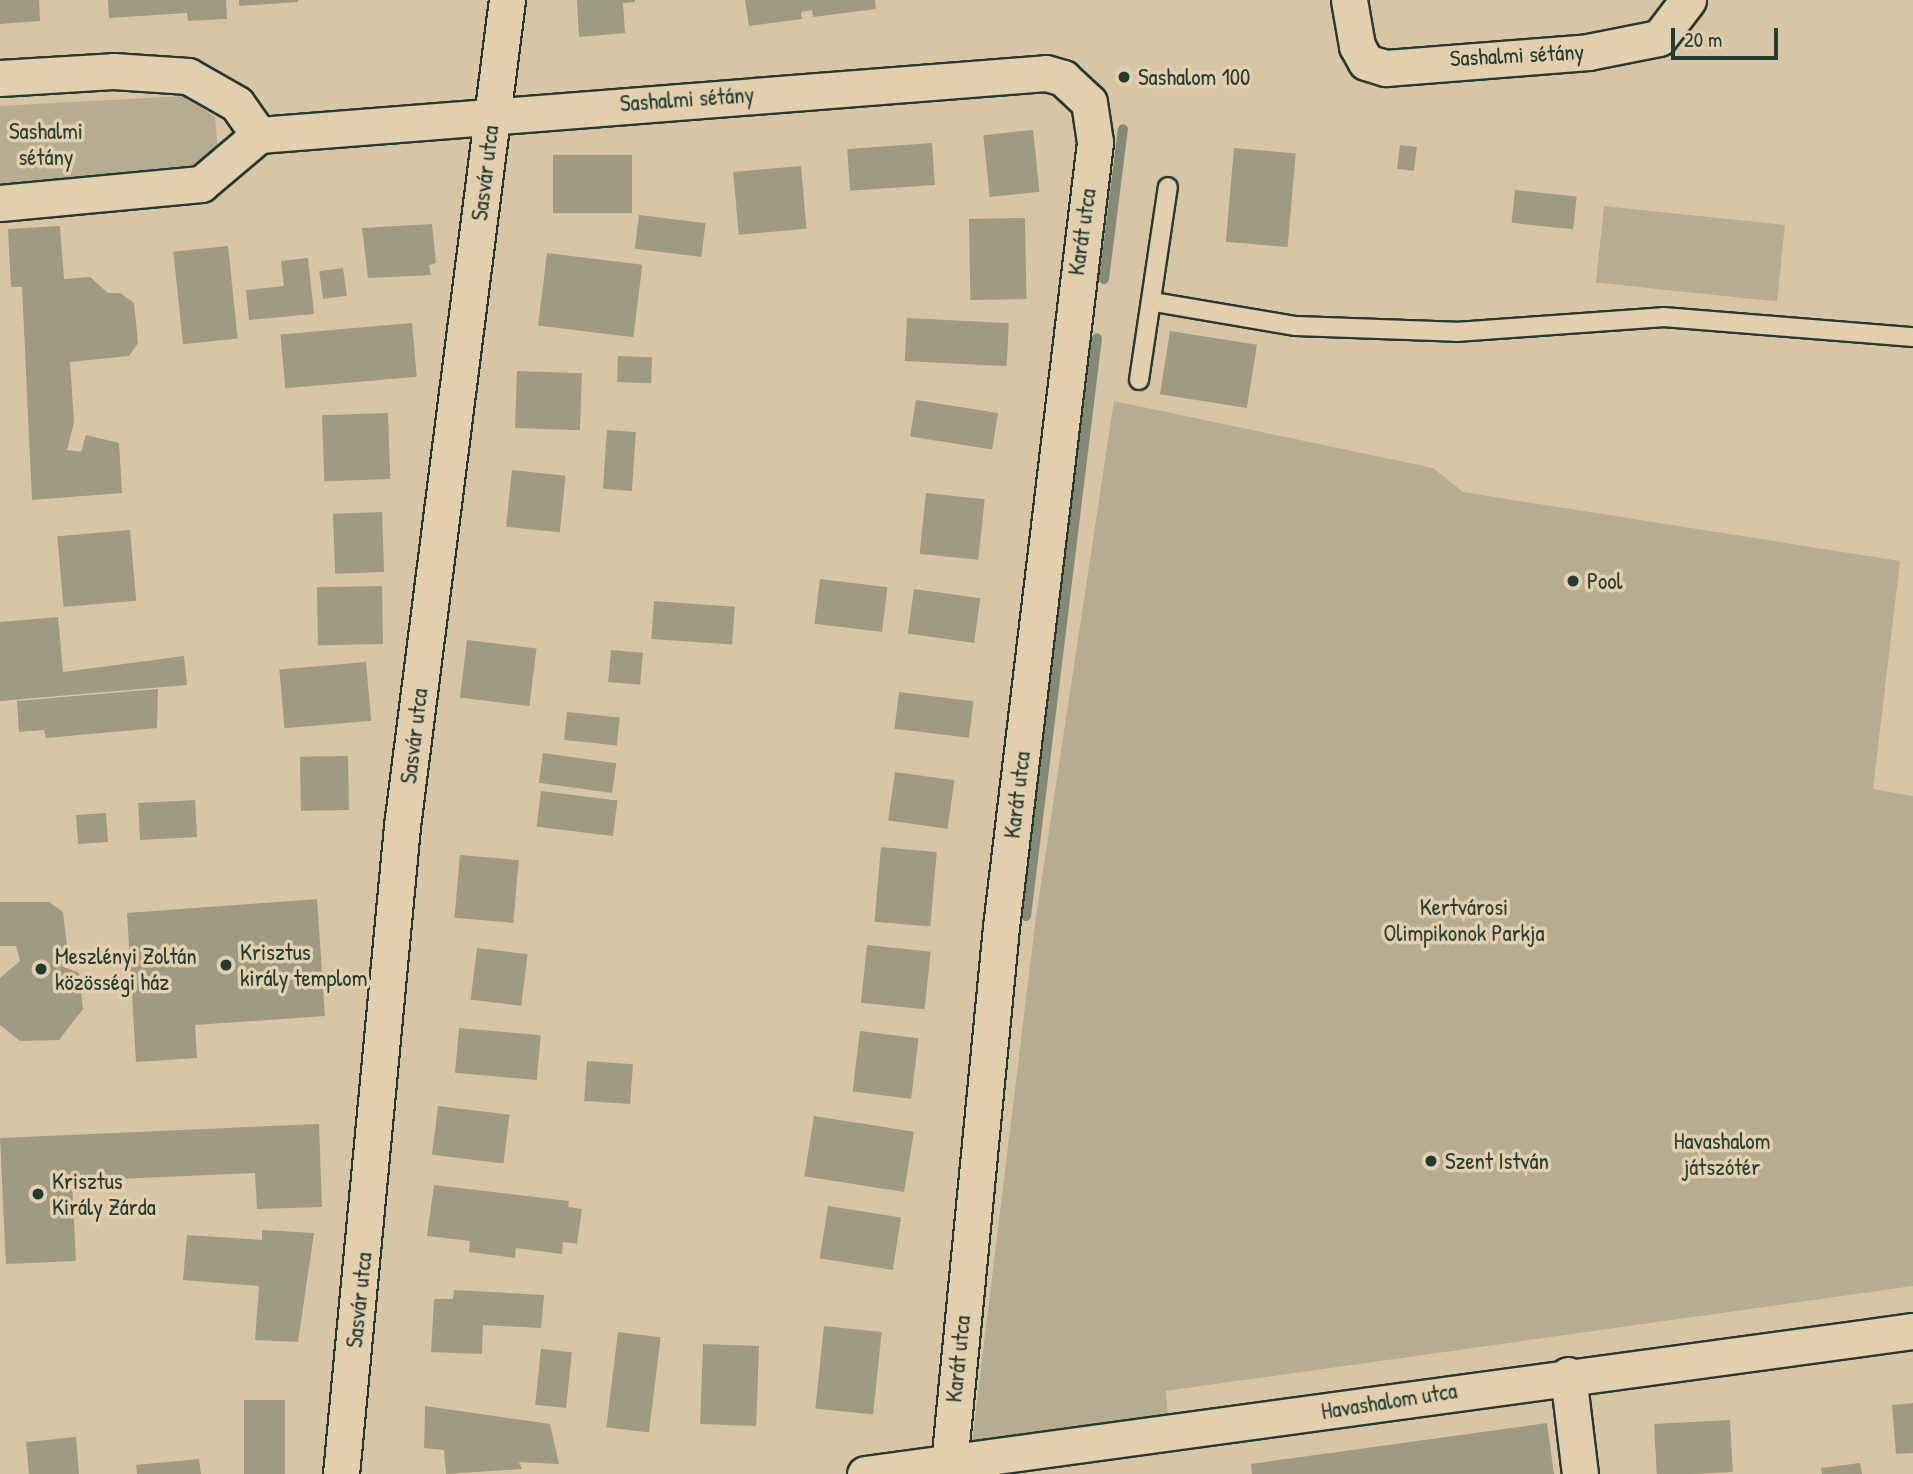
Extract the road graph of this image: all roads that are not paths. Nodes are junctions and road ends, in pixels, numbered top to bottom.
1 (507, 0) edge
2 (1688, 0) edge
3 (1350, 14) edge
4 (0, 78) edge
5 (492, 114) junction
6 (1095, 117) joint
7 (259, 135) junction
8 (1168, 187) dead end
9 (0, 203) edge
10 (1154, 302) junction
11 (1913, 337) edge
12 (1139, 380) dead end
13 (1913, 1331) edge
14 (1568, 1375) junction
15 (947, 1469) edge
16 (341, 1474) edge
17 (865, 1474) edge
18 (1580, 1474) edge

1 - 5 street, Sasvár utca
2 - 3 street, Sashalmi sétány
4 - 7 street
5 - 6 street, Sashalmi sétány
5 - 7 street, Sashalmi sétány
5 - 16 street, Sasvár utca
6 - 15 street, Karát utca
7 - 9 street
8 - 10 lane
10 - 11 lane
10 - 12 lane
13 - 14 street, Havashalom utca
14 - 15 street, Havashalom utca
14 - 18 street
15 - 17 street, Havashalom utca

